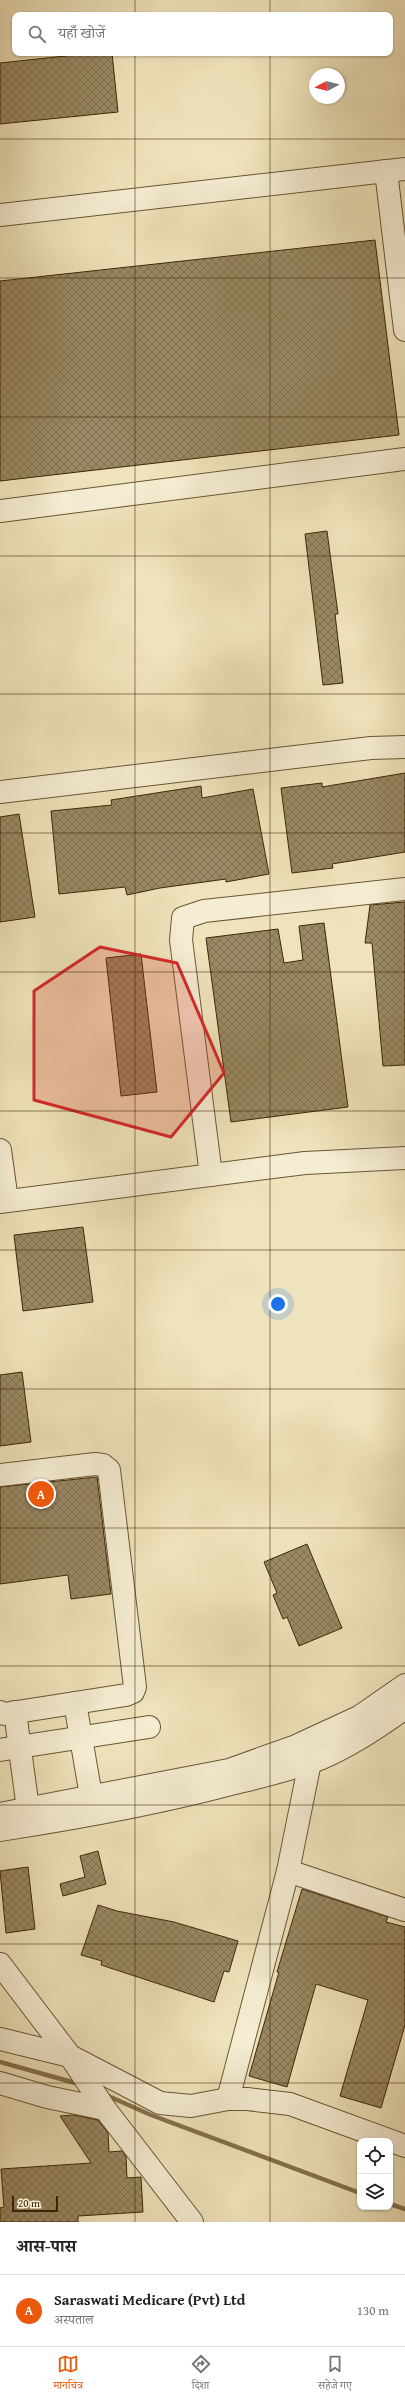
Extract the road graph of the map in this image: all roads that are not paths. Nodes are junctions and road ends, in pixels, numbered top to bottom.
1 (396, 170) edge
2 (0, 215) edge
3 (405, 330) edge
4 (405, 459) edge
5 (0, 511) edge
6 (405, 747) edge
7 (0, 792) edge
8 (405, 889) edge
9 (0, 1150) edge
10 (405, 1158) edge
11 (211, 1175) junction
12 (3, 1202) edge
13 (0, 1475) edge
14 (405, 1685) edge
15 (75, 1703) junction
16 (405, 1708) edge
17 (8, 1712) edge
18 (149, 1727) dead end
19 (81, 1738) junction
20 (10, 1749) edge
21 (310, 1762) junction
22 (91, 1796) junction
23 (28, 1809) junction
24 (0, 1814) edge
25 (0, 1830) edge
26 (288, 1871) junction
27 (405, 1910) edge
28 (0, 1964) edge
29 (0, 2039) edge
30 (75, 2064) junction
31 (0, 2083) edge
32 (228, 2099) junction
33 (100, 2102) junction
34 (405, 2146) edge
35 (192, 2222) edge

1 - 2 street
1 - 3 street
4 - 5 street
6 - 7 street
8 - 11 street
9 - 12 street
10 - 11 street
11 - 12 street
13 - 15 street
14 - 22 street
15 - 17 street
15 - 19 street
16 - 21 street
17 - 20 street
18 - 19 street
19 - 20 street
19 - 22 street
20 - 23 street
21 - 25 street
21 - 26 street
22 - 23 street
23 - 24 street
26 - 27 street
26 - 32 street
28 - 30 street
29 - 30 street
30 - 32 street
30 - 33 street
31 - 33 street
32 - 34 street
33 - 35 street

